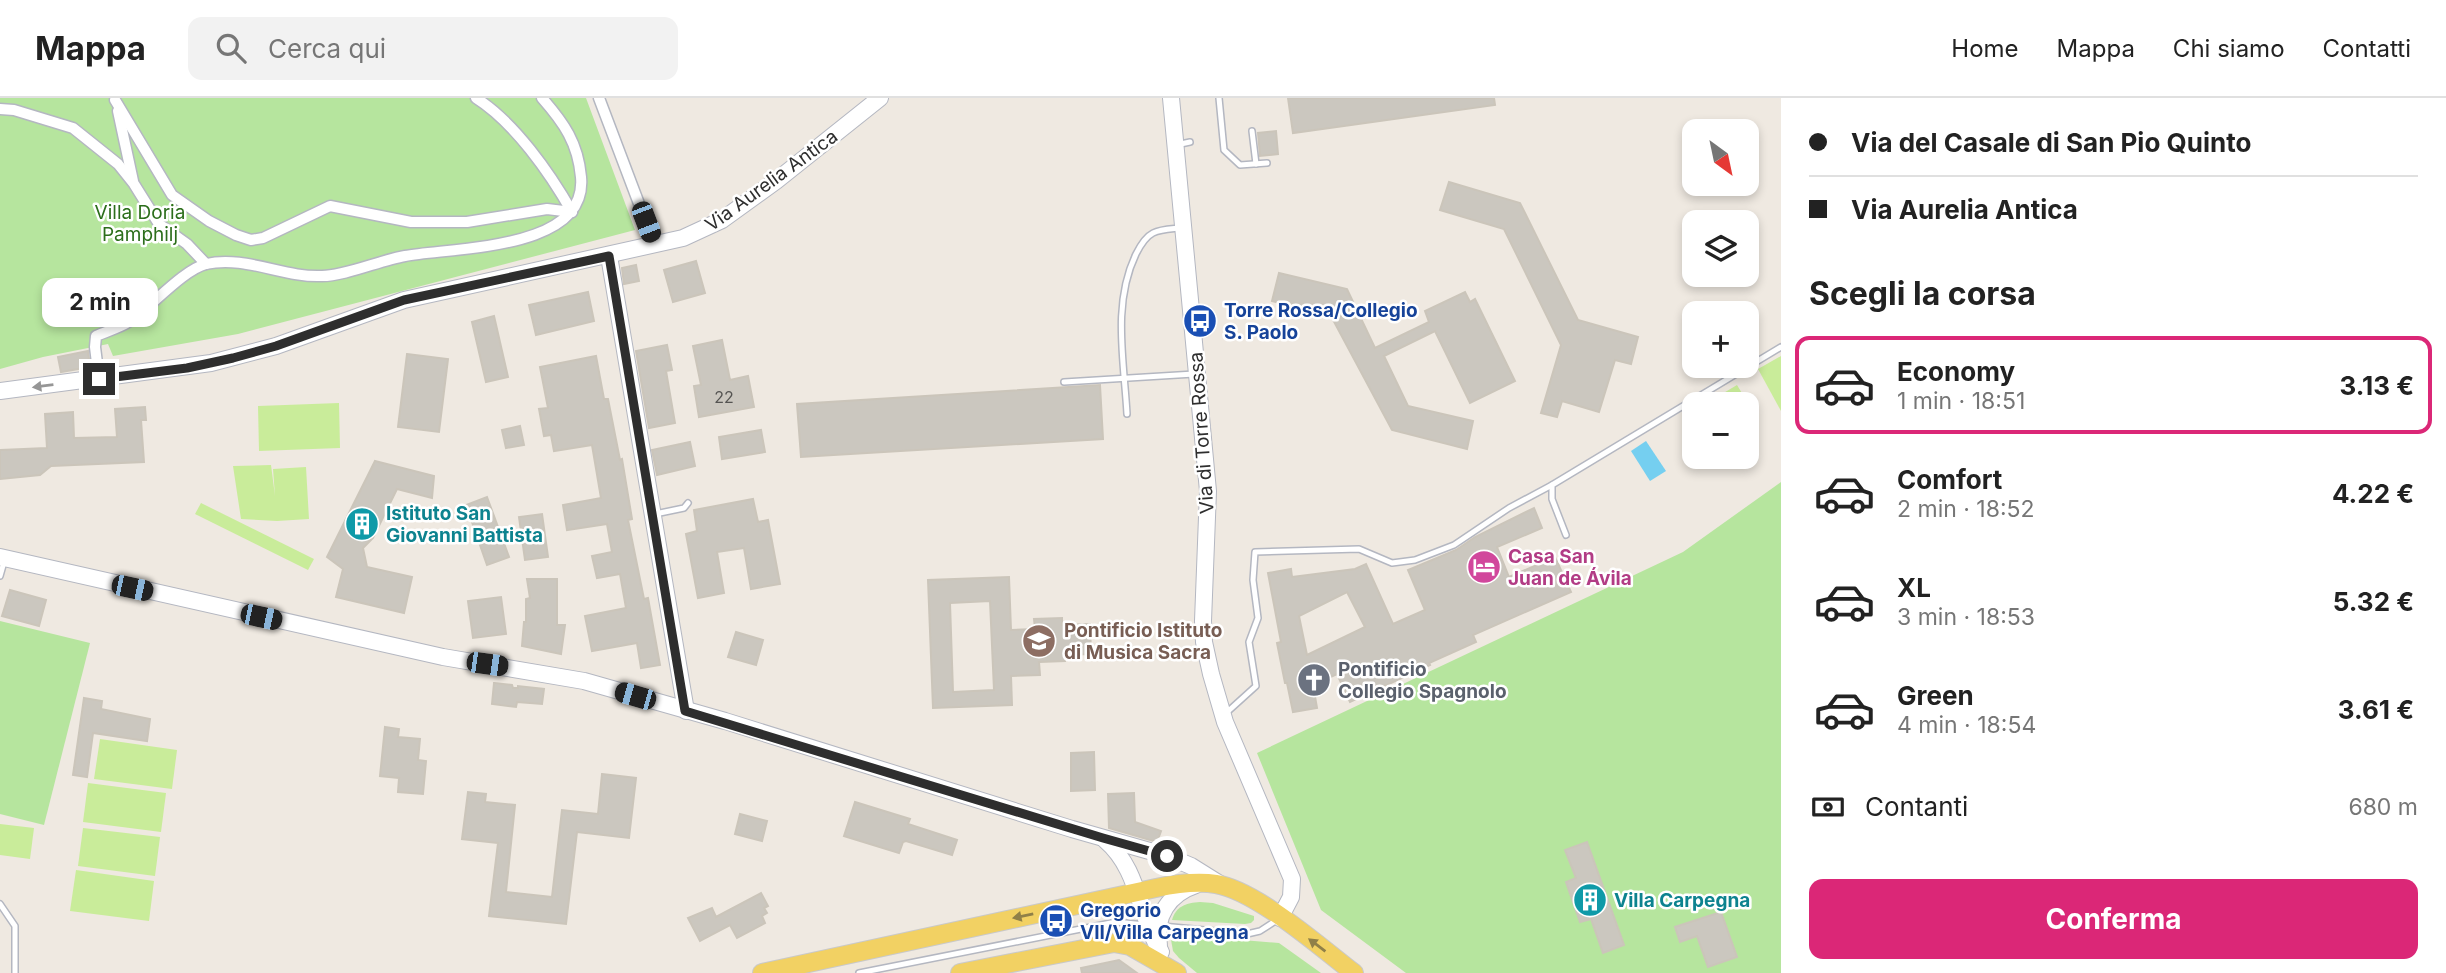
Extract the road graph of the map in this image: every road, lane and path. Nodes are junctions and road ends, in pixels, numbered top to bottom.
1 (476, 98) edge
2 (542, 98) edge
3 (599, 98) edge
4 (880, 98) edge
5 (1171, 98) edge
6 (1219, 98) edge
7 (114, 99) edge
8 (0, 109) edge
9 (1252, 131) dead end
10 (1267, 163) dead end
11 (1256, 164) junction
12 (134, 184) junction
13 (572, 212) junction
14 (1185, 228) junction
15 (655, 246) junction
16 (609, 256) junction
17 (206, 264) junction
18 (1781, 347) edge
19 (1197, 374) junction
20 (1125, 378) junction
21 (99, 379) junction
22 (1064, 382) dead end
23 (0, 391) edge
24 (1127, 414) dead end
25 (1552, 485) junction
26 (688, 503) dead end
27 (652, 514) junction
28 (1566, 535) dead end
29 (2, 557) edge
30 (0, 576) edge
31 (685, 711) junction
32 (1223, 716) junction
33 (1103, 838) junction
34 (1214, 885) junction
35 (1138, 892) junction
36 (0, 904) edge
37 (1280, 918) junction
38 (1152, 925) junction
39 (15, 973) edge
40 (762, 973) edge
41 (859, 973) edge
42 (960, 973) edge
43 (1176, 973) edge
44 (1354, 973) edge

1 - 13 street
2 - 13 street
3 - 15 street
4 - 15 main road, Via Aurelia Antica
5 - 14 main road, Via di Torre Rossa
6 - 11 lane
7 - 12 street
7 - 13 street
8 - 12 street
9 - 11 lane
10 - 11 lane
12 - 17 street
13 - 17 street
14 - 19 main road, Via di Torre Rossa
14 - 20 lane
15 - 16 main road, Via Aurelia Antica
16 - 21 main road, Via Aurelia Antica
16 - 27 main road
17 - 21 street
18 - 25 lane
19 - 20 lane
19 - 32 main road, Via di Torre Rossa
20 - 22 lane
20 - 24 lane
21 -> 23 main road, Via Aurelia Antica
25 - 28 lane
25 - 32 lane
26 - 27 lane
27 - 31 main road
29 - 30 lane
29 - 31 main road
31 - 33 main road
32 - 37 main road, Via di Torre Rossa
33 - 34 main road
33 - 35 main road
34 - 35 main road
34 - 37 main road
34 - 38 main road
35 - 38 main road
35 -> 40 main road
36 - 39 lane
37 - 38 lane
44 -> 37 main road
38 - 41 lane
38 - 43 main road
42 - 43 main road

